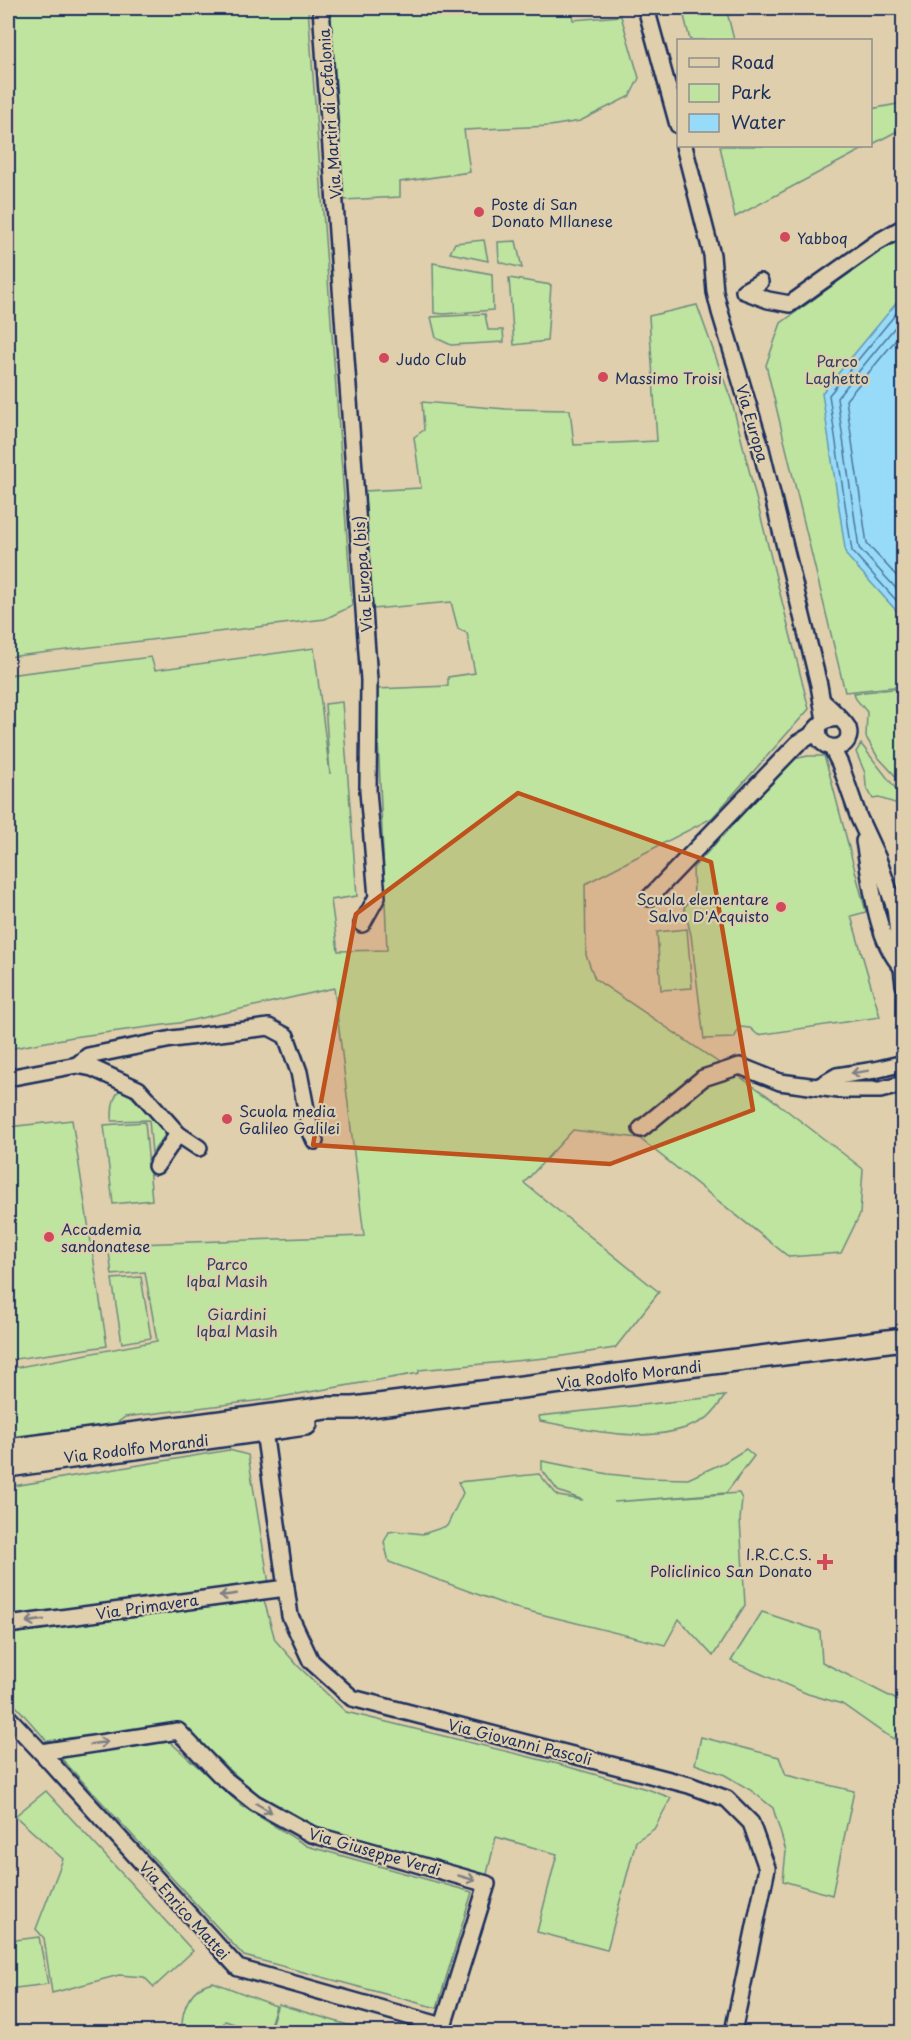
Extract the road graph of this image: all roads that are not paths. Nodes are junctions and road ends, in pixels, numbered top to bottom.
1 (321, 8) edge
2 (645, 8) edge
3 (677, 121) edge
4 (684, 147) edge
5 (336, 220) joint
6 (903, 226) edge
7 (760, 282) dead end
8 (827, 722) junction
9 (798, 743) junction
10 (833, 747) junction
11 (649, 898) dead end
12 (362, 924) dead end
13 (903, 985) edge
14 (903, 1063) edge
15 (77, 1065) junction
16 (8, 1078) edge
17 (903, 1084) edge
18 (818, 1087) junction
19 (641, 1129) dead end
20 (178, 1134) junction
21 (315, 1142) dead end
22 (199, 1148) dead end
23 (156, 1166) dead end
24 (903, 1339) edge
25 (346, 1408) junction
26 (264, 1431) junction
27 (78, 1440) junction
28 (8, 1450) edge
29 (8, 1466) edge
30 (286, 1588) junction
31 (8, 1625) edge
32 (8, 1717) edge
33 (41, 1752) junction
34 (442, 2029) edge
35 (733, 2032) edge

1 - 5 street, Via Martiri di Cefalonia
2 - 3 street
4 - 8 street, Via Europa
5 - 12 street, Via Europa (bis)
6 - 7 street
8 - 9 street
8 - 10 street, Via Europa
8 - 10 street, Via Europa
9 - 10 street
9 - 11 street
10 - 13 street, Via Europa
14 -> 18 street
15 - 16 street
15 - 20 street
15 - 21 street
17 - 18 street
18 - 19 street
20 - 22 street
20 - 23 street
24 - 25 street, Via Rodolfo Morandi
25 - 26 street, Via Rodolfo Morandi
25 - 27 street, Via Rodolfo Morandi
26 - 27 street, Via Rodolfo Morandi
26 - 29 street, Via Rodolfo Morandi
26 - 30 street, Via Giovanni Pascoli
27 - 28 street, Via Rodolfo Morandi
30 -> 31 street, Via Primavera
30 - 35 street, Via Giovanni Pascoli
32 - 33 street, Via Enrico Mattei
33 - 34 street, Via Enrico Mattei
33 -> 34 street, Via Giuseppe Verdi

